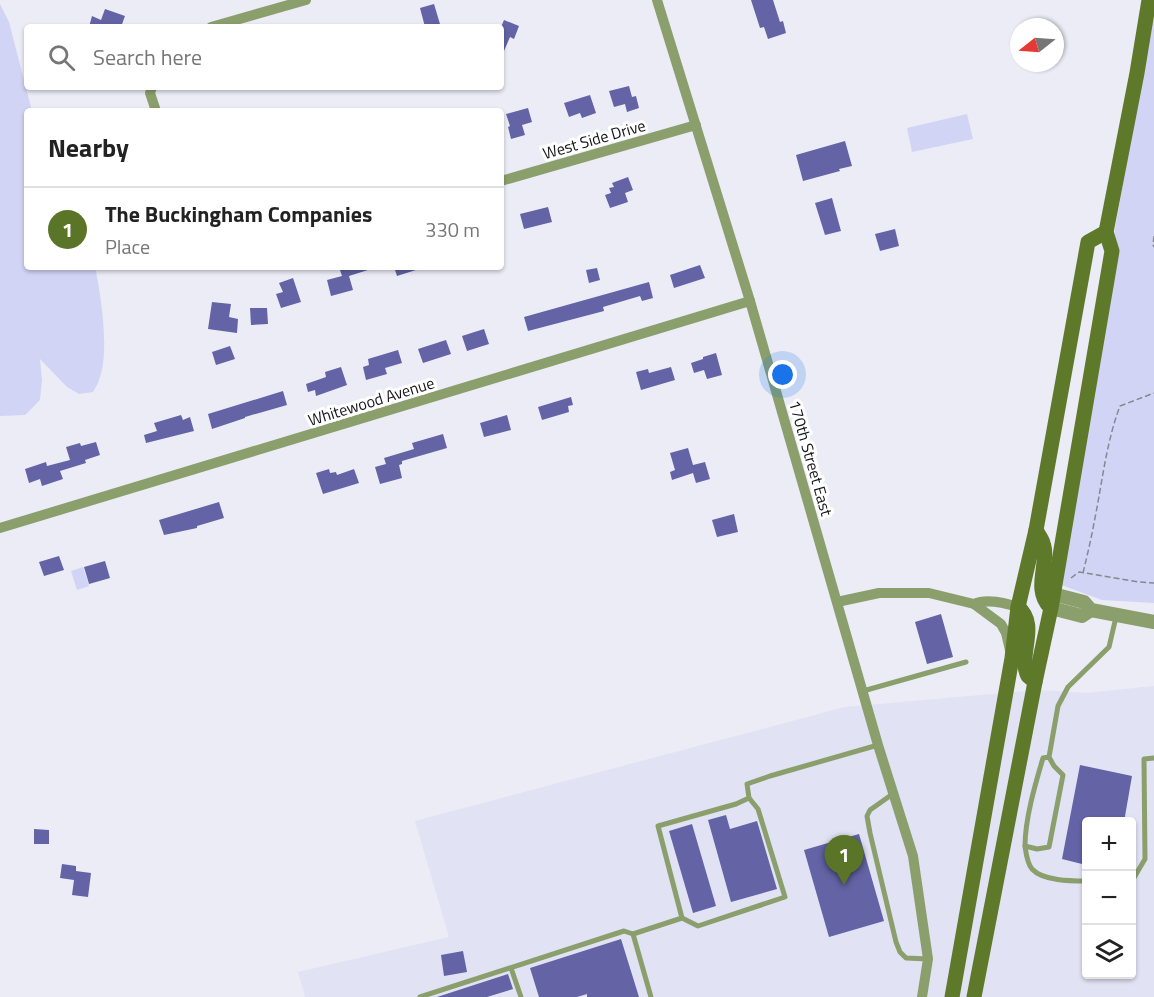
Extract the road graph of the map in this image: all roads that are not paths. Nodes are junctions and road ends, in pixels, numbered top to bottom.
1 (306, 0) edge
2 (657, 0) edge
3 (1149, 0) edge
4 (222, 24) edge
5 (151, 90) edge
6 (155, 108) edge
7 (696, 125) junction
8 (504, 180) edge
9 (1106, 232) junction
10 (750, 301) junction
11 (0, 528) edge
12 (1036, 530) junction
13 (1052, 601) junction
14 (837, 602) junction
15 (974, 604) junction
16 (1018, 608) junction
17 (1116, 616) junction
18 (1154, 622) edge
19 (1012, 658) junction
20 (966, 662) dead end
21 (1035, 682) junction
22 (863, 691) junction
23 (878, 745) junction
24 (1049, 758) junction
25 (1154, 758) edge
26 (894, 793) junction
27 (749, 798) junction
28 (1025, 846) junction
29 (1136, 873) edge
30 (1082, 881) edge
31 (682, 918) junction
32 (633, 934) junction
33 (928, 958) junction
34 (512, 968) junction
35 (420, 997) edge
36 (521, 997) edge
37 (651, 997) edge
38 (922, 997) edge
39 (952, 997) edge
40 (974, 997) edge

1 - 4 street
2 - 7 street, 170th Street East
3 - 9 main road
5 - 6 street
7 - 8 street, West Side Drive
7 - 10 street, 170th Street East
9 - 12 main road
9 - 13 main road
10 - 11 street, Whitewood Avenue
10 - 14 street, 170th Street East
12 - 13 main road
12 - 16 main road
13 - 17 street
13 - 21 main road
14 - 15 street
14 - 22 street, 170th Street East
15 - 16 street
15 - 19 street
16 - 19 main road
16 - 21 main road
17 - 18 street
17 - 24 lane
19 - 39 main road
20 - 22 lane
21 - 40 main road
22 - 23 street, 170th Street East
23 - 26 street, 170th Street East
23 - 27 lane
24 - 28 lane
24 - 28 lane
25 - 29 lane
26 - 33 street, 170th Street East
26 - 33 lane
27 - 31 lane
27 - 31 lane
28 - 30 lane
31 - 32 lane
32 - 34 lane
32 - 37 lane
33 - 38 street, 170th Street East
34 - 35 lane
34 - 36 lane

